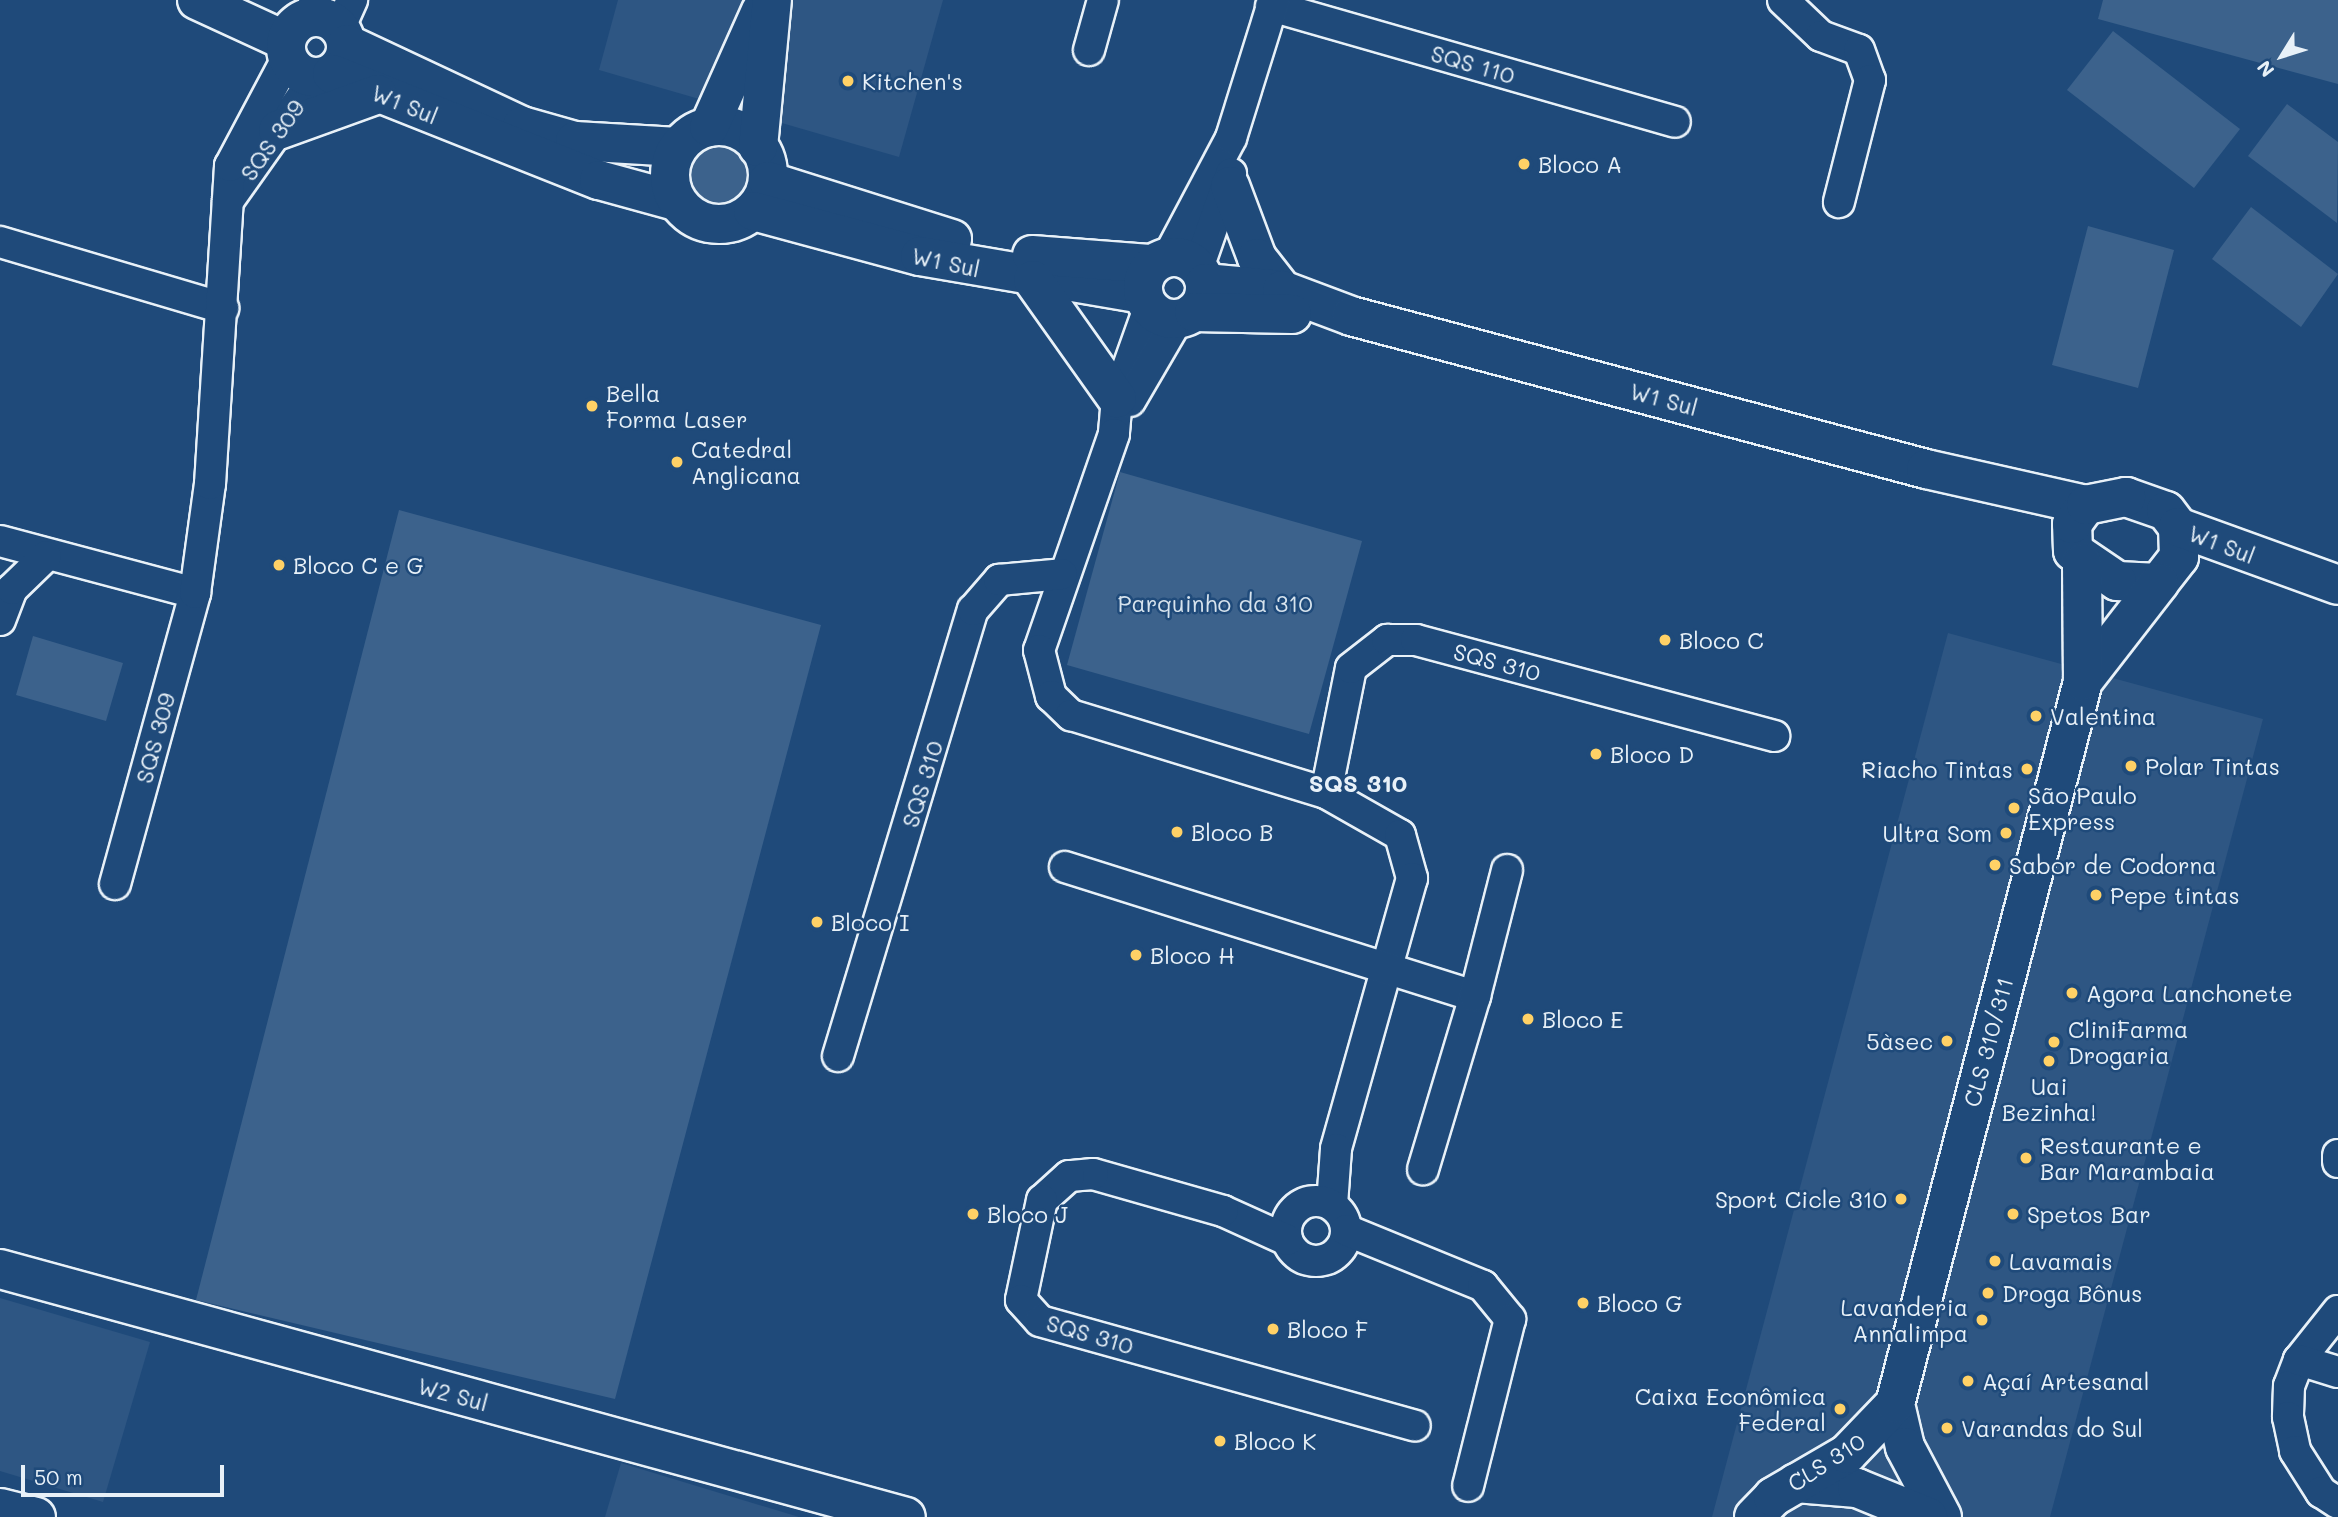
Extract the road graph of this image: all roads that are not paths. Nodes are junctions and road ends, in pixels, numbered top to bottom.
1 (197, 0) edge
2 (236, 0) edge
3 (766, 0) edge
4 (772, 0) edge
5 (1103, 0) edge
6 (1783, 0) edge
7 (1273, 3) edge
8 (318, 37) edge
9 (1089, 50) dead end
10 (378, 94) junction
11 (1675, 122) dead end
12 (278, 130) junction
13 (694, 137) junction
14 (1231, 138) junction
15 (760, 179) junction
16 (1230, 186) junction
17 (228, 201) junction
18 (676, 201) junction
19 (1839, 202) dead end
20 (0, 242) edge
21 (1034, 280) junction
22 (1173, 288) junction
23 (1282, 290) junction
24 (223, 308) junction
25 (1351, 316) junction
26 (1117, 410) junction
27 (1977, 481) junction
28 (2086, 505) junction
29 (2178, 527) junction
30 (0, 541) edge
31 (46, 556) junction
32 (2078, 557) junction
33 (2267, 561) junction
34 (1062, 574) junction
35 (2166, 577) junction
36 (2338, 585) edge
37 (195, 593) junction
38 (0, 620) edge
39 (2083, 681) junction
40 (1774, 736) dead end
41 (1326, 793) junction
42 (1065, 867) dead end
43 (1507, 870) dead end
44 (115, 884) dead end
45 (1388, 969) junction
46 (1475, 996) junction
47 (838, 1056) dead end
48 (2338, 1156) edge
49 (2338, 1162) edge
50 (1423, 1169) dead end
51 (1316, 1224) junction
52 (0, 1269) edge
53 (2338, 1311) edge
54 (2299, 1360) junction
55 (2338, 1371) edge
56 (1895, 1404) junction
57 (1415, 1426) dead end
58 (1796, 1483) junction
59 (1468, 1486) dead end
60 (2338, 1503) edge
61 (0, 1508) edge
62 (36, 1517) edge
63 (906, 1517) edge
64 (1754, 1517) edge
65 (1928, 1517) edge
66 (1942, 1517) edge

1 - 8 street, W1 Sul
2 - 8 street, W1 Sul
3 - 13 street
4 - 15 street
5 - 9 street
6 - 19 street
7 - 11 street, SQS 110
7 - 14 street, SQS 110
8 - 10 street, W1 Sul
8 - 12 street, SQS 309
8 - 13 street, W1 Sul
8 - 17 street, SQS 309
10 - 12 street
10 - 18 street, W1 Sul
12 - 17 street, SQS 309
13 - 15 street
13 - 18 street
14 - 16 street, SQS 110
14 - 22 street, SQS 110
15 - 18 street
15 - 21 street, W1 Sul
15 - 22 street, W1 Sul
16 - 22 street, SQS 110
16 - 23 street
17 - 24 street, SQS 309
20 - 24 street
21 - 22 street, W1 Sul
21 - 26 street
22 - 23 street, W1 Sul
22 - 25 street, W1 Sul
22 - 26 street
23 - 25 street, W1 Sul
24 - 37 street, SQS 309
25 - 27 street, W1 Sul
26 - 34 street
27 - 28 street, W1 Sul
27 - 32 street, W1 Sul
28 - 29 street
28 - 32 street
29 - 33 street, W1 Sul
29 - 35 street
30 - 31 street
31 - 37 street
31 - 38 street
32 - 35 street
32 - 39 street, CLS 310/311
33 - 35 street, W1 Sul
33 - 36 street, W1 Sul
34 - 41 street
34 - 47 street, SQS 310
35 - 39 street, CLS 310/311
37 - 44 street, SQS 309
39 - 56 street, CLS 310/311
40 - 41 street, SQS 310
41 - 45 street
42 - 45 street
43 - 46 street
45 - 46 street
45 - 51 street
46 - 50 street
48 - 49 street
51 - 57 street, SQS 310
51 - 59 street, SQS 310
52 - 63 street, W2 Sul
53 - 54 street
54 - 55 street
54 - 60 street
56 - 58 street, CLS 310
56 - 66 street
58 - 64 street, CLS 310
58 - 65 street
61 - 62 street

